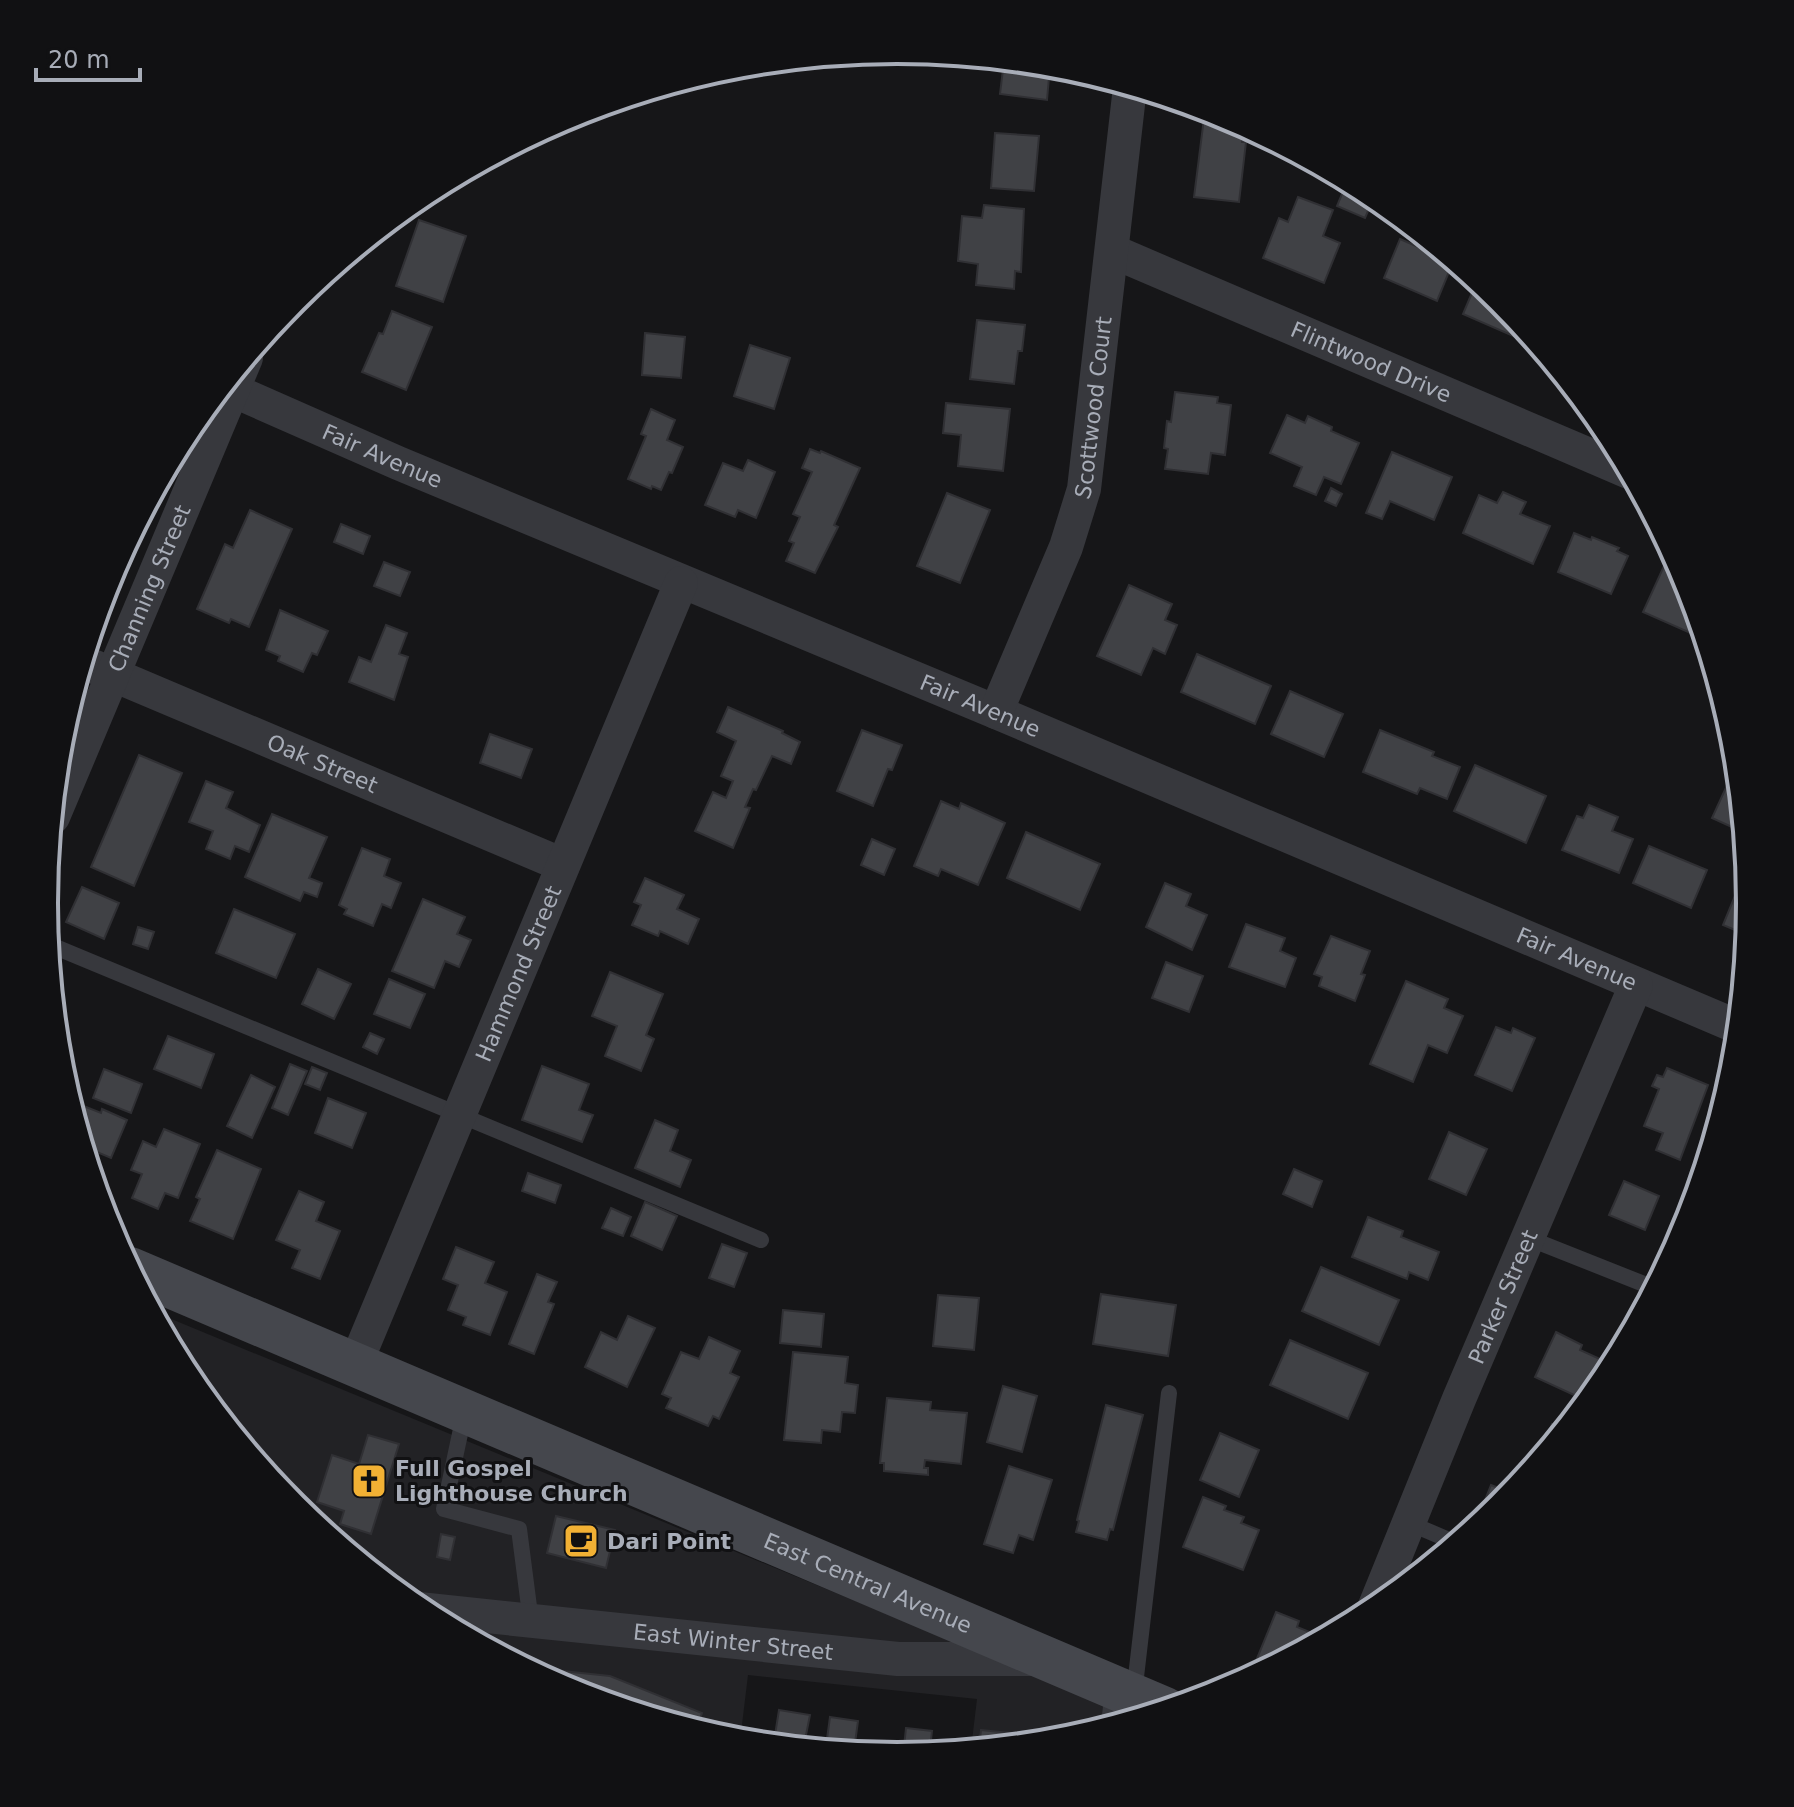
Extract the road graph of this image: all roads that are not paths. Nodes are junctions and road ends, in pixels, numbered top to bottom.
1 (1129, 97) edge
2 (1112, 251) junction
3 (233, 391) edge
4 (217, 412) edge
5 (1612, 465) edge
6 (681, 583) junction
7 (98, 668) edge
8 (996, 712) junction
9 (71, 757) edge
10 (563, 865) junction
11 (60, 949) edge
12 (1636, 985) junction
13 (1727, 1023) edge
14 (458, 1113) junction
15 (1528, 1238) junction
16 (761, 1240) dead end
17 (145, 1276) edge
18 (1644, 1284) edge
19 (355, 1365) junction
20 (1169, 1393) dead end
21 (465, 1411) junction
22 (1409, 1523) junction
23 (1445, 1538) edge
24 (1383, 1587) edge
25 (449, 1613) edge
26 (531, 1622) junction
27 (1047, 1659) junction
28 (1134, 1705) edge

1 - 2 street, Scottwood Court
2 - 5 street, Flintwood Drive
2 - 8 street, Scottwood Court
3 - 6 street, Fair Avenue
4 - 7 street, Channing Street
6 - 8 street, Fair Avenue
6 - 10 street, Hammond Street
7 - 9 street, Channing Street
7 - 10 street, Oak Street
8 - 12 street, Fair Avenue
10 - 14 street, Hammond Street
11 - 14 lane
12 - 13 street, Fair Avenue
12 - 15 street, Parker Street
14 - 16 lane
14 - 19 street, Hammond Street
15 - 18 lane
15 - 22 street, Parker Street
17 - 19 main road, East Central Avenue
19 - 21 main road, East Central Avenue
20 - 28 lane
21 - 26 lane
21 - 27 main road, East Central Avenue
22 - 23 lane
22 - 24 street, Parker Street
25 - 26 street, East Winter Street
26 - 27 street, East Winter Street
27 - 28 main road, East Central Avenue

